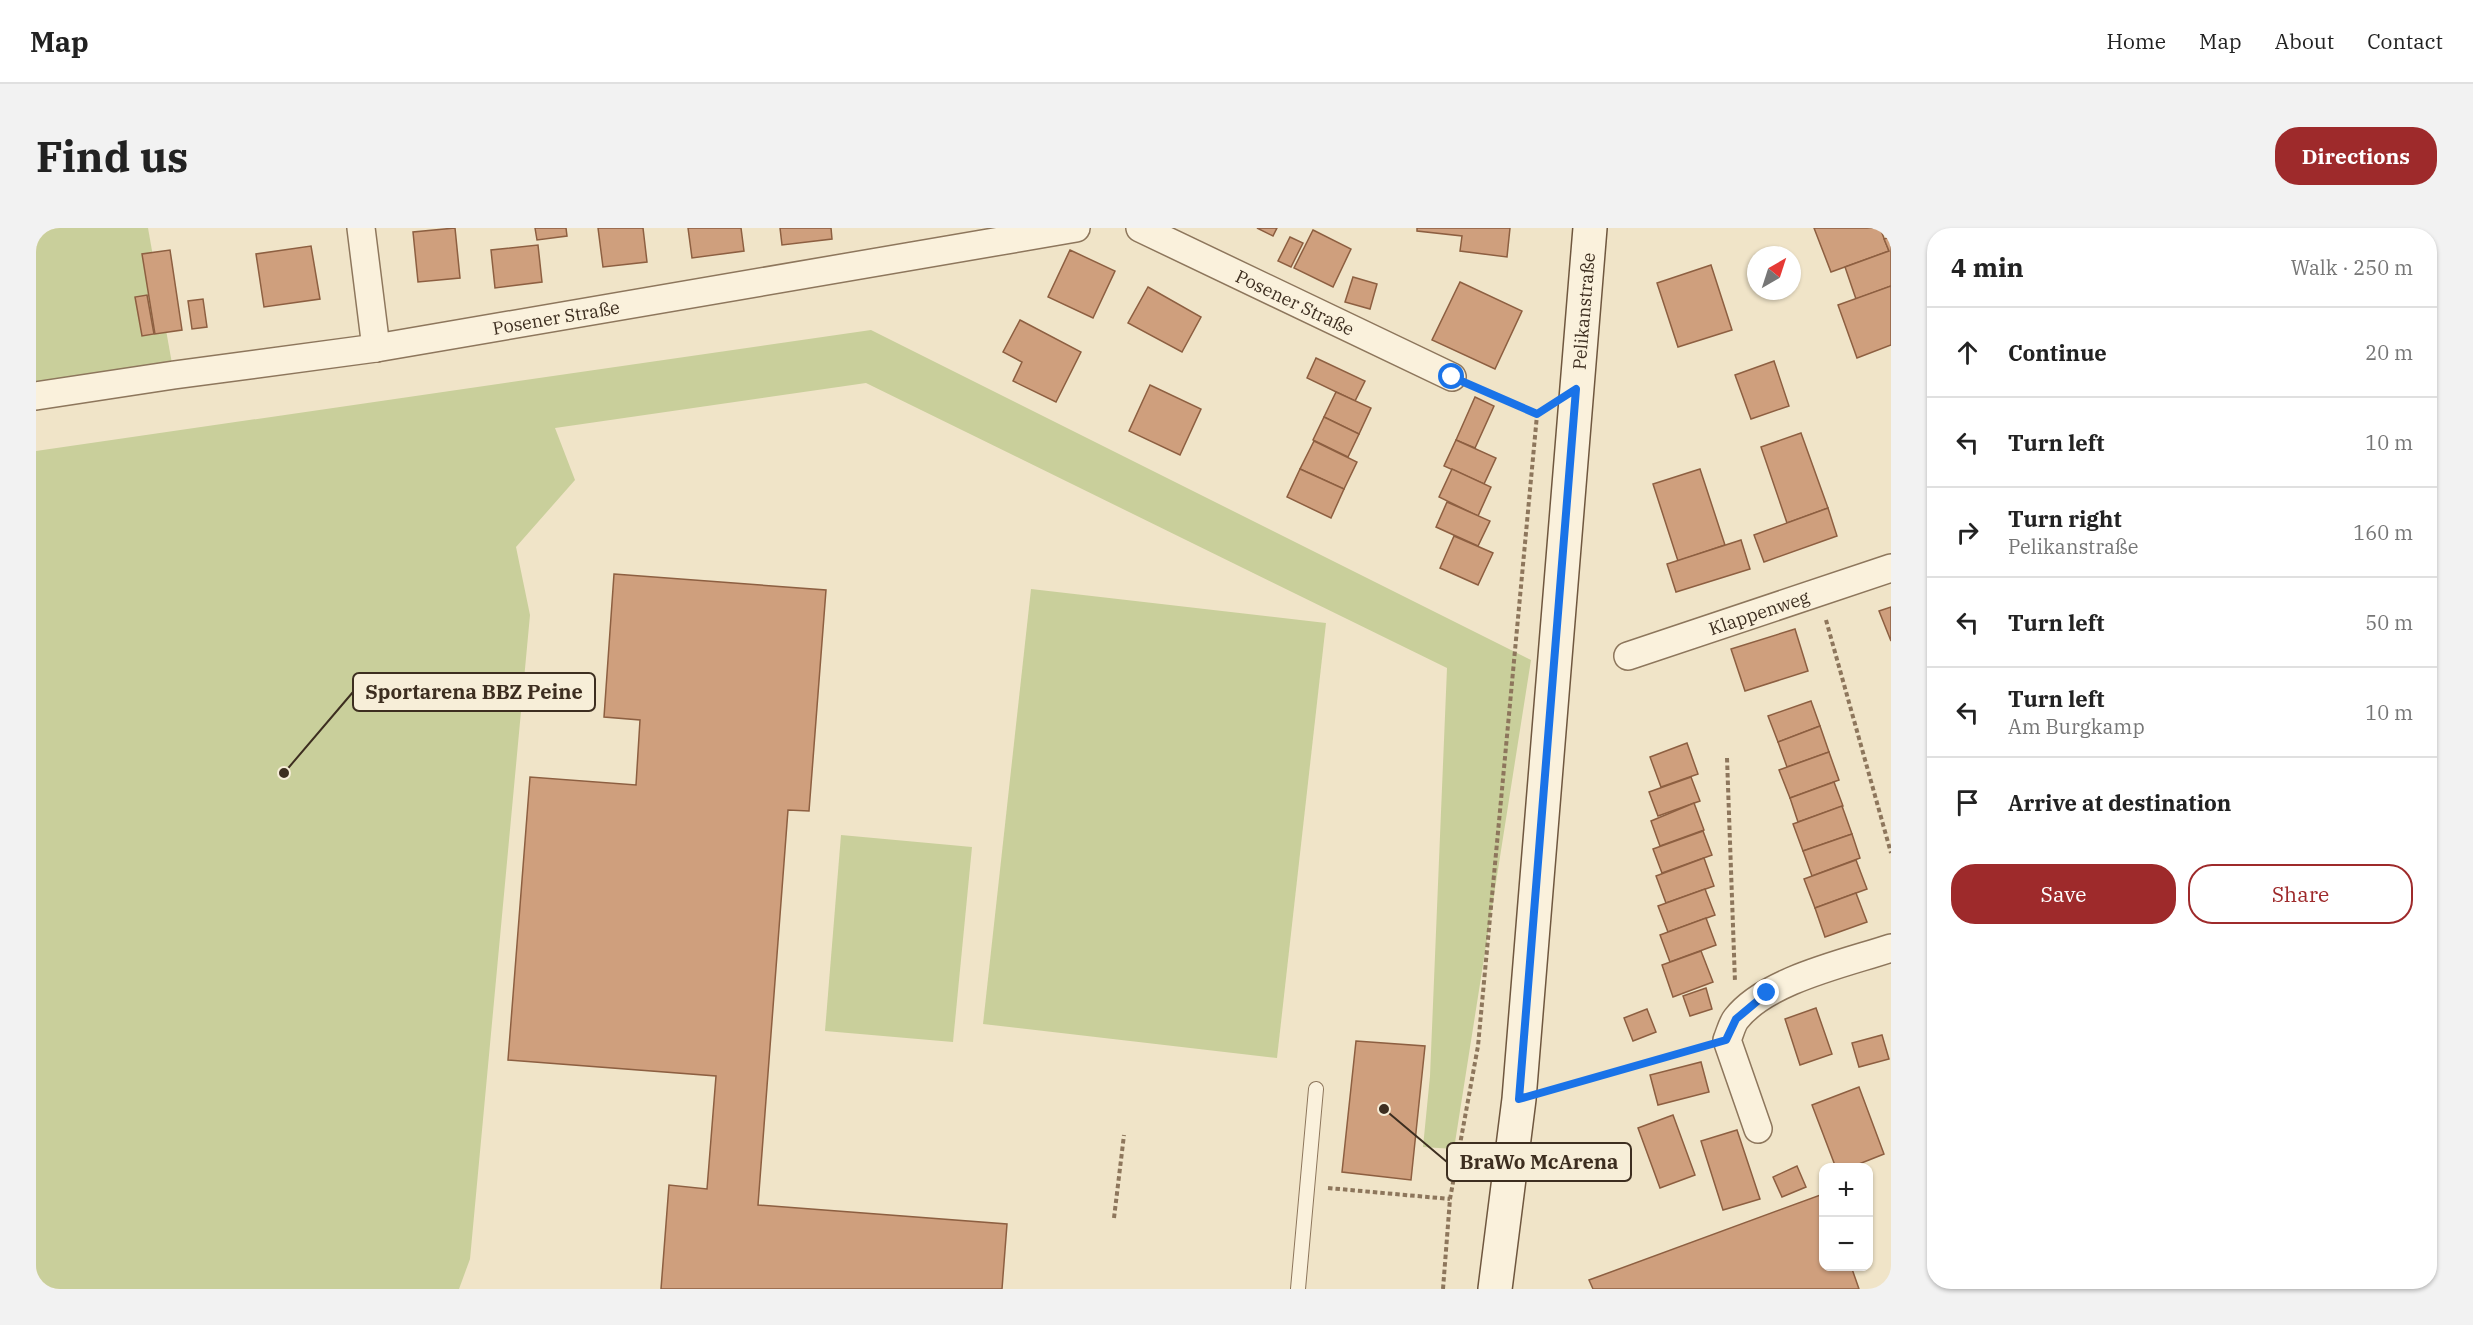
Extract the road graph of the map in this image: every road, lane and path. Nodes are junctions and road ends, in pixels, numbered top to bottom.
1 (361, 228) edge
2 (1076, 228) edge
3 (1140, 228) edge
4 (1590, 228) edge
5 (376, 348) junction
6 (1452, 377) joint
7 (1576, 389) junction
8 (36, 396) edge
9 (1537, 414) junction
10 (1891, 568) edge
11 (1818, 592) junction
12 (1628, 656) dead end
13 (1727, 758) dead end
14 (1891, 853) edge
15 (1891, 948) edge
16 (1731, 1029) junction
17 (1316, 1089) dead end
18 (1519, 1099) junction
19 (1758, 1128) dead end
20 (1124, 1135) dead end
21 (1307, 1186) junction
22 (1450, 1199) junction
23 (1114, 1218) dead end
24 (1298, 1289) edge
25 (1443, 1289) edge
26 (1494, 1289) edge

1 - 5 street
2 - 5 street, Posener Straße
3 - 6 street, Posener Straße
4 - 7 main road, Pelikanstraße
5 - 8 street, Posener Straße
6 - 9 path
7 - 9 path
7 - 18 main road, Pelikanstraße
9 - 22 path
10 - 11 street, Klappenweg
11 - 12 street, Klappenweg
11 - 14 path
13 - 16 path
15 - 16 street
16 - 18 path
16 - 19 street
17 - 21 lane
18 - 26 main road, Pelikanstraße
20 - 23 path
21 - 22 path
21 - 24 lane
22 - 25 path

